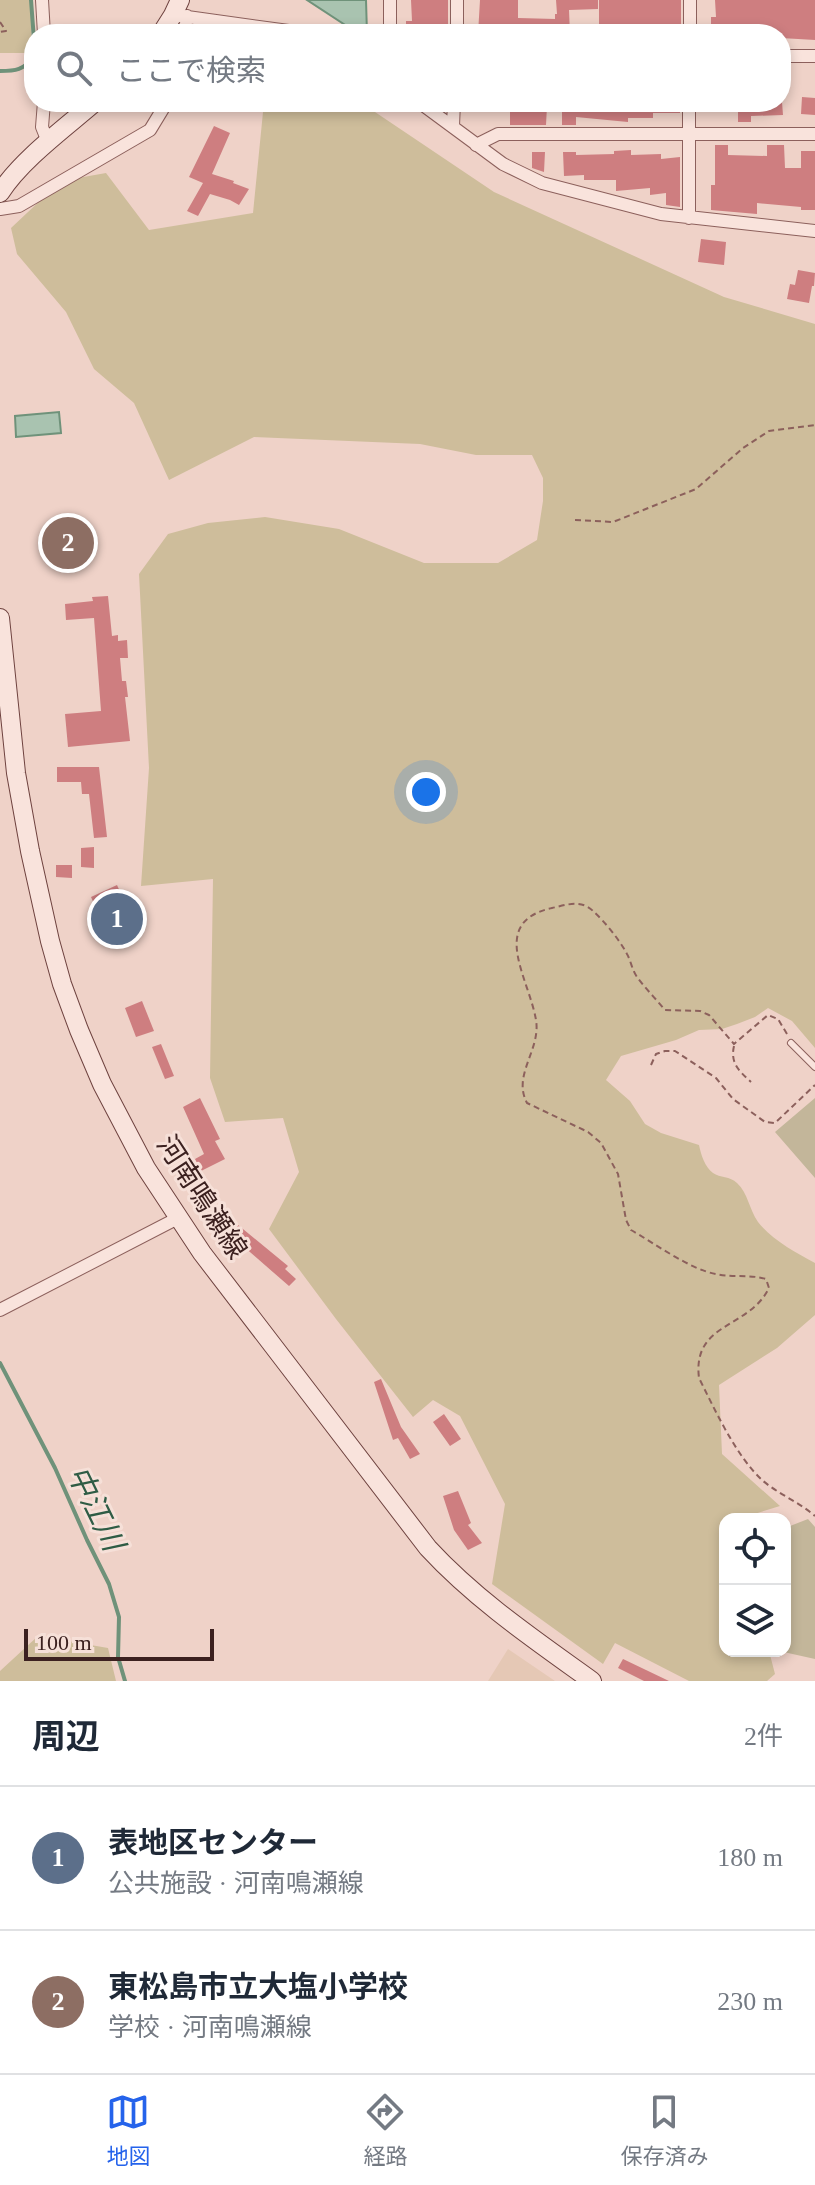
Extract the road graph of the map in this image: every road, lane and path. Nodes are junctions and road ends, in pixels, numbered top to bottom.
1 (42, 0) edge
2 (390, 0) edge
3 (457, 0) edge
4 (690, 0) edge
5 (180, 10) edge
6 (0, 22) edge
7 (43, 24) edge
8 (254, 24) edge
9 (390, 24) edge
10 (457, 24) edge
11 (690, 24) edge
12 (0, 32) edge
13 (791, 56) edge
14 (815, 56) edge
15 (43, 112) edge
16 (83, 112) edge
17 (161, 112) edge
18 (433, 112) edge
19 (454, 112) edge
20 (689, 112) edge
21 (453, 126) junction
22 (688, 134) junction
23 (815, 134) edge
24 (48, 142) junction
25 (476, 145) junction
26 (0, 193) edge
27 (0, 209) edge
28 (689, 218) junction
29 (815, 231) edge
30 (815, 425) edge
31 (575, 520) dead end
32 (0, 618) edge
33 (8, 774) edge
34 (791, 1043) joint
35 (734, 1044) junction
36 (651, 1065) dead end
37 (815, 1067) edge
38 (751, 1082) dead end
39 (815, 1085) edge
40 (178, 1218) junction
41 (0, 1310) edge
42 (815, 1516) edge
43 (592, 1681) edge

1 - 7 street
2 - 9 street
3 - 10 street
4 - 11 street
5 - 8 street
6 - 12 path
13 - 14 street
15 - 24 street
16 - 24 main road
17 - 27 street
18 - 21 street
19 - 21 street
20 - 22 street
21 - 25 street
22 - 23 street
22 - 25 street
22 - 28 street
24 - 26 main road
25 - 28 street
28 - 29 street
30 - 31 path
32 - 33 main road, 河南鳴瀬線
33 - 40 main road, 河南鳴瀬線
34 - 35 path
34 - 37 lane
35 - 38 path
35 - 42 path
36 - 39 path
40 - 41 street
40 - 43 main road, 河南鳴瀬線

